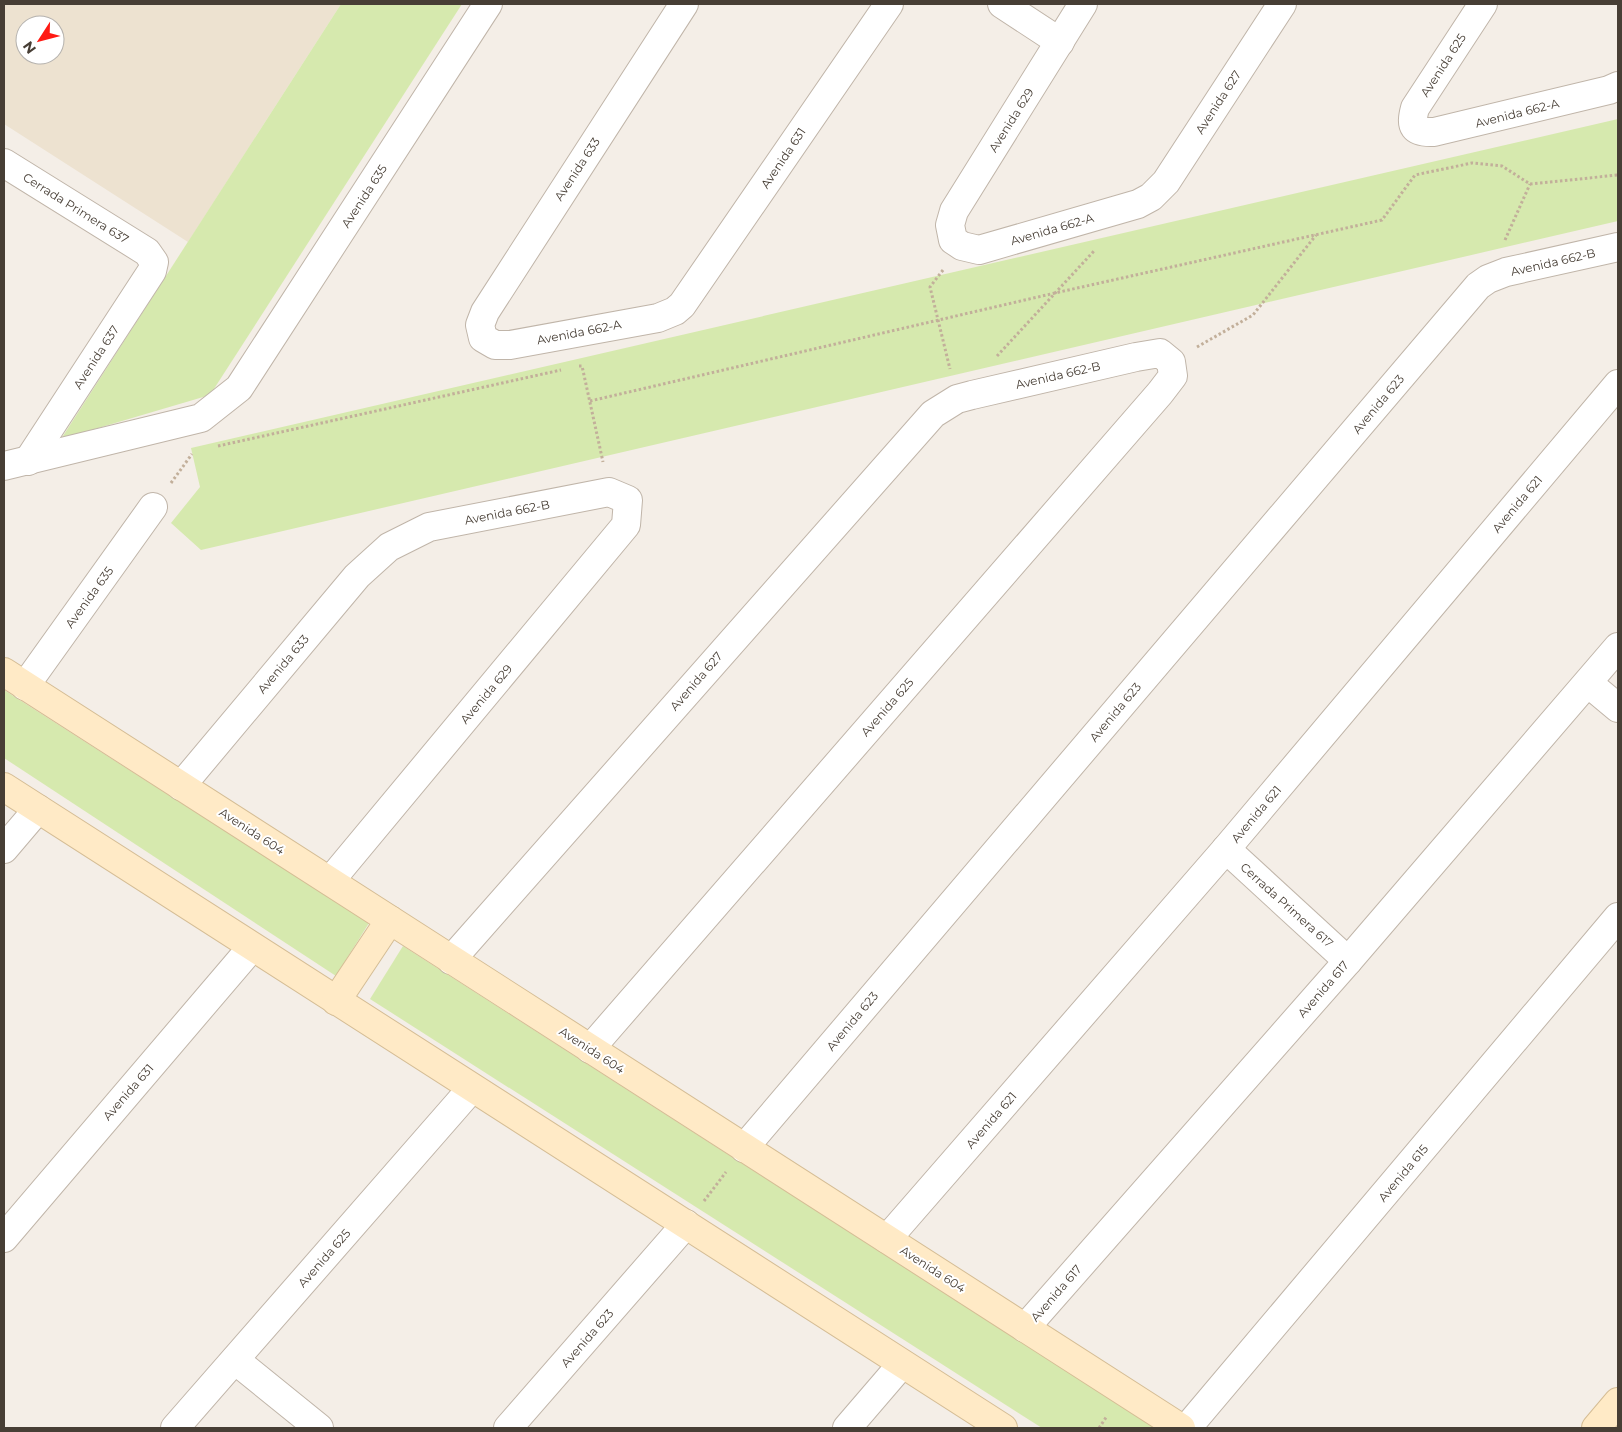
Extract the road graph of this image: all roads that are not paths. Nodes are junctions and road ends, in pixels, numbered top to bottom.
1 (488, 4) edge
2 (684, 4) edge
3 (889, 4) edge
4 (1002, 4) edge
5 (1083, 4) edge
6 (1282, 4) edge
7 (1483, 4) edge
8 (1060, 42) junction
9 (1618, 86) edge
10 (1415, 128) joint
11 (4, 163) edge
12 (1151, 197) joint
13 (957, 243) joint
14 (1618, 247) edge
15 (147, 252) joint
16 (1488, 279) joint
17 (675, 311) joint
18 (483, 338) joint
19 (1170, 362) joint
20 (1618, 384) edge
21 (239, 388) joint
22 (951, 403) joint
23 (16, 463) edge
24 (618, 496) joint
25 (154, 508) dead end
26 (389, 547) joint
27 (1618, 647) edge
28 (14, 679) edge
29 (1588, 683) junction
30 (1618, 708) edge
31 (180, 786) junction
32 (4, 787) edge
33 (38, 809) junction
34 (4, 849) edge
35 (1226, 849) junction
36 (330, 881) junction
37 (1618, 917) edge
38 (390, 920) junction
39 (252, 947) junction
40 (452, 960) junction
41 (1348, 961) junction
42 (336, 1001) junction
43 (590, 1049) junction
44 (472, 1088) junction
45 (744, 1148) junction
46 (686, 1224) junction
47 (4, 1238) edge
48 (887, 1239) junction
49 (1025, 1328) junction
50 (235, 1360) junction
51 (902, 1364) junction
52 (1618, 1402) edge
53 (175, 1428) edge
54 (319, 1428) edge
55 (508, 1428) edge
56 (846, 1428) edge
57 (1003, 1428) edge
58 (1181, 1428) edge
59 (1187, 1428) edge
60 (1596, 1428) edge

1 - 21 street, Avenida 635
2 - 18 street, Avenida 633
3 - 17 street, Avenida 631
4 - 8 street
5 - 8 street, Avenida 629
6 - 12 street, Avenida 627
7 - 10 street, Avenida 625
8 - 13 street, Avenida 629
9 - 10 street, Avenida 662-A
11 - 15 street, Cerrada Primera 637
12 - 13 street, Avenida 662-A
14 - 16 street, Avenida 662-B
15 - 23 street, Avenida 637
16 - 45 street, Avenida 623
17 - 18 street, Avenida 662-A
19 - 22 street, Avenida 662-B
19 - 43 street, Avenida 625
20 - 35 street, Avenida 621
21 - 23 street, Avenida 637
22 - 40 street, Avenida 627
24 - 26 street, Avenida 662-B
24 - 36 street, Avenida 629
25 - 28 street, Avenida 635
26 - 31 street, Avenida 633
27 - 29 street, Avenida 617
28 - 31 street, Avenida 604
29 - 30 street
29 - 41 street, Avenida 617
31 - 36 street, Avenida 604
32 - 33 street
33 - 34 street
33 - 39 street
35 - 41 street, Cerrada Primera 617
35 - 48 street, Avenida 621
36 - 38 street, Avenida 604
37 - 59 street, Avenida 615
38 - 40 street, Avenida 604
38 - 42 street
39 - 42 street
39 - 47 street, Avenida 631
40 - 43 street, Avenida 604
41 - 49 street, Avenida 617
42 - 44 street
43 - 45 street, Avenida 604
44 - 46 street
44 - 50 street, Avenida 625
45 - 48 street, Avenida 604
46 - 51 street
46 - 55 street, Avenida 623
48 - 49 street, Avenida 604
49 - 58 street, Avenida 604
50 - 53 street, Avenida 625
50 - 54 street
51 - 56 street
51 - 57 street
52 - 60 street

